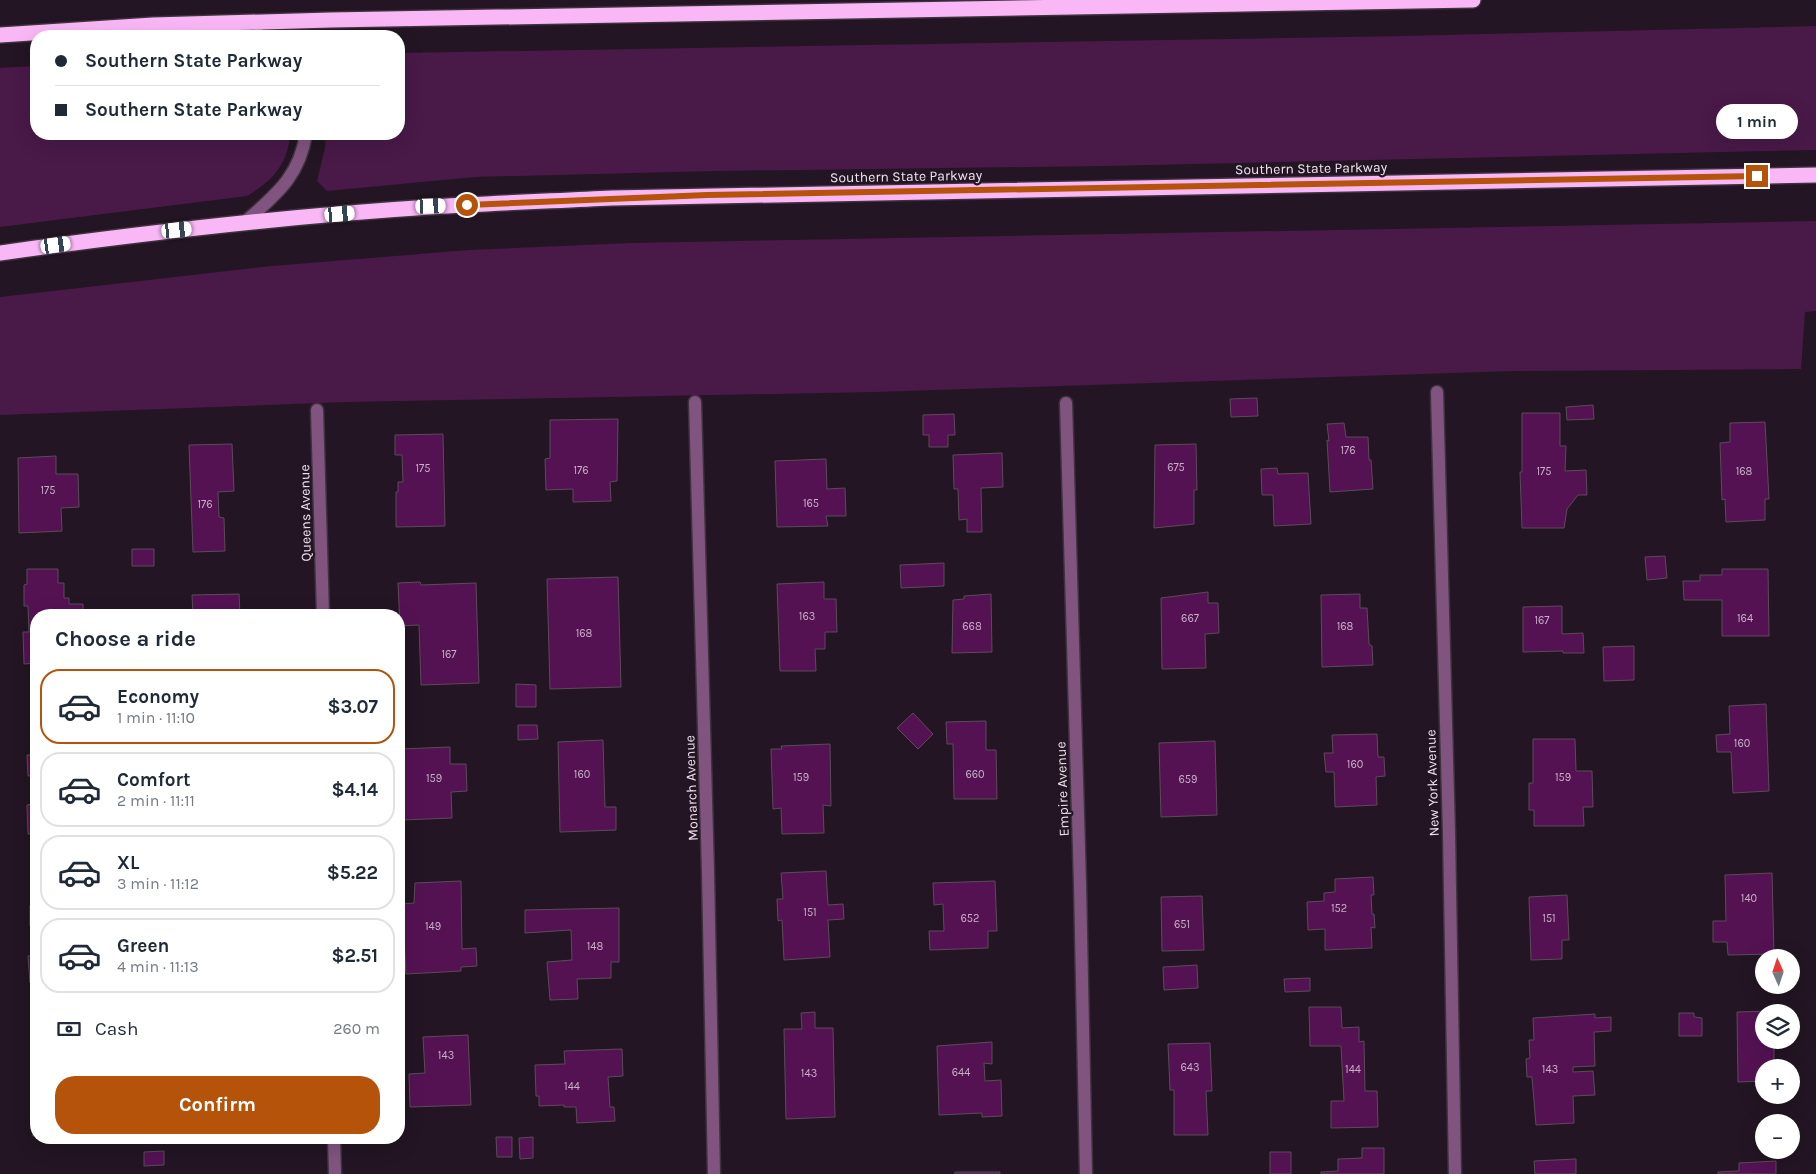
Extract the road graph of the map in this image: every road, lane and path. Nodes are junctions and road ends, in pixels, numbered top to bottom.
1 (1472, 0) edge
2 (245, 22) junction
3 (70, 30) edge
4 (254, 30) edge
5 (30, 33) edge
6 (0, 35) edge
7 (305, 140) edge
8 (1816, 175) edge
9 (244, 224) junction
10 (0, 253) edge
11 (1437, 392) dead end
12 (695, 402) dead end
13 (1066, 403) dead end
14 (318, 410) dead end
15 (323, 609) edge
16 (334, 1144) edge
17 (335, 1174) edge
18 (714, 1174) edge
19 (1086, 1174) edge
20 (1455, 1174) edge

1 - 2 highway
2 - 3 highway
2 - 4 street
5 - 6 highway
7 - 9 street
8 - 9 highway, Southern State Parkway
9 - 10 highway, Southern State Parkway
11 - 20 street, New York Avenue
12 - 18 street, Monarch Avenue
13 - 19 street, Empire Avenue
14 - 15 street, Queens Avenue
16 - 17 street

